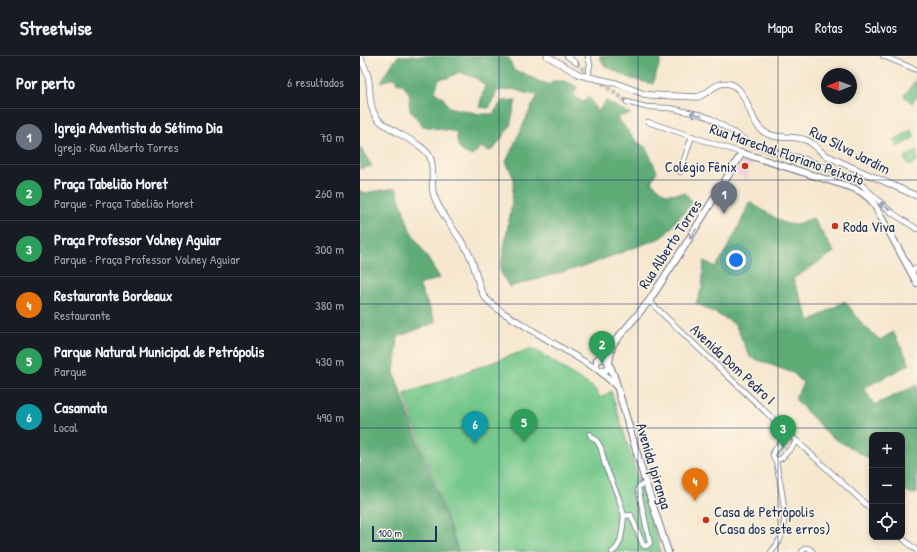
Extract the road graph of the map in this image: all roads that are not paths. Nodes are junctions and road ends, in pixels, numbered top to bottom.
1 (547, 56) edge
2 (567, 56) edge
3 (588, 56) edge
4 (883, 56) edge
5 (360, 57) edge
6 (890, 57) edge
7 (576, 63) tunnel mouth
8 (362, 66) edge
9 (917, 70) edge
10 (588, 77) junction
11 (627, 102) tunnel mouth
12 (648, 122) dead end
13 (692, 136) junction
14 (742, 152) junction
15 (680, 172) dead end
16 (917, 196) edge
17 (917, 229) edge
18 (917, 268) edge
19 (910, 272) junction
20 (917, 283) edge
21 (648, 301) junction
22 (612, 346) junction
23 (598, 360) junction
24 (584, 362) junction
25 (609, 364) junction
26 (599, 370) junction
27 (617, 387) junction
28 (590, 434) dead end
29 (789, 434) junction
30 (797, 441) junction
31 (776, 460) junction
32 (646, 484) junction
33 (869, 507) edge
34 (624, 516) junction
35 (904, 540) edge
36 (917, 551) edge
37 (612, 552) edge
38 (668, 552) edge
39 (771, 552) edge
40 (802, 552) edge
41 (813, 552) edge

1 - 10 street
2 - 7 street
3 - 10 street
4 - 6 street
5 - 8 street
6 - 9 street
8 - 24 street
10 - 16 street, Rua Silva Jardim
17 -> 11 street
12 - 13 street, Rua Marechal Floriano Peixoto
13 - 14 street, Rua Marechal Floriano Peixoto
13 - 15 street
14 - 19 main road, Rua Marechal Floriano Peixoto
14 -> 21 main road, Rua Alberto Torres
18 - 19 street
19 - 20 main road, Rua Marechal Floriano Peixoto
21 - 22 main road, Rua Alberto Torres
21 - 29 street, Avenida Dom Pedro I
22 - 23 main road, Rua Alberto Torres
22 - 25 main road, Rua Alberto Torres
23 - 24 street
23 - 25 main road
23 - 26 main road
24 - 26 street
25 - 26 main road
25 - 27 main road, Avenida Ipiranga
26 - 27 main road, Avenida Ipiranga
27 - 32 main road, Avenida Ipiranga
28 - 34 street
29 - 30 street, Avenida Dom Pedro I
29 - 31 street
30 - 31 street
30 - 33 street, Avenida Dom Pedro I
31 - 39 street
32 - 34 street
32 - 38 main road, Avenida Ipiranga
34 - 37 street
35 - 36 street
40 - 41 street

